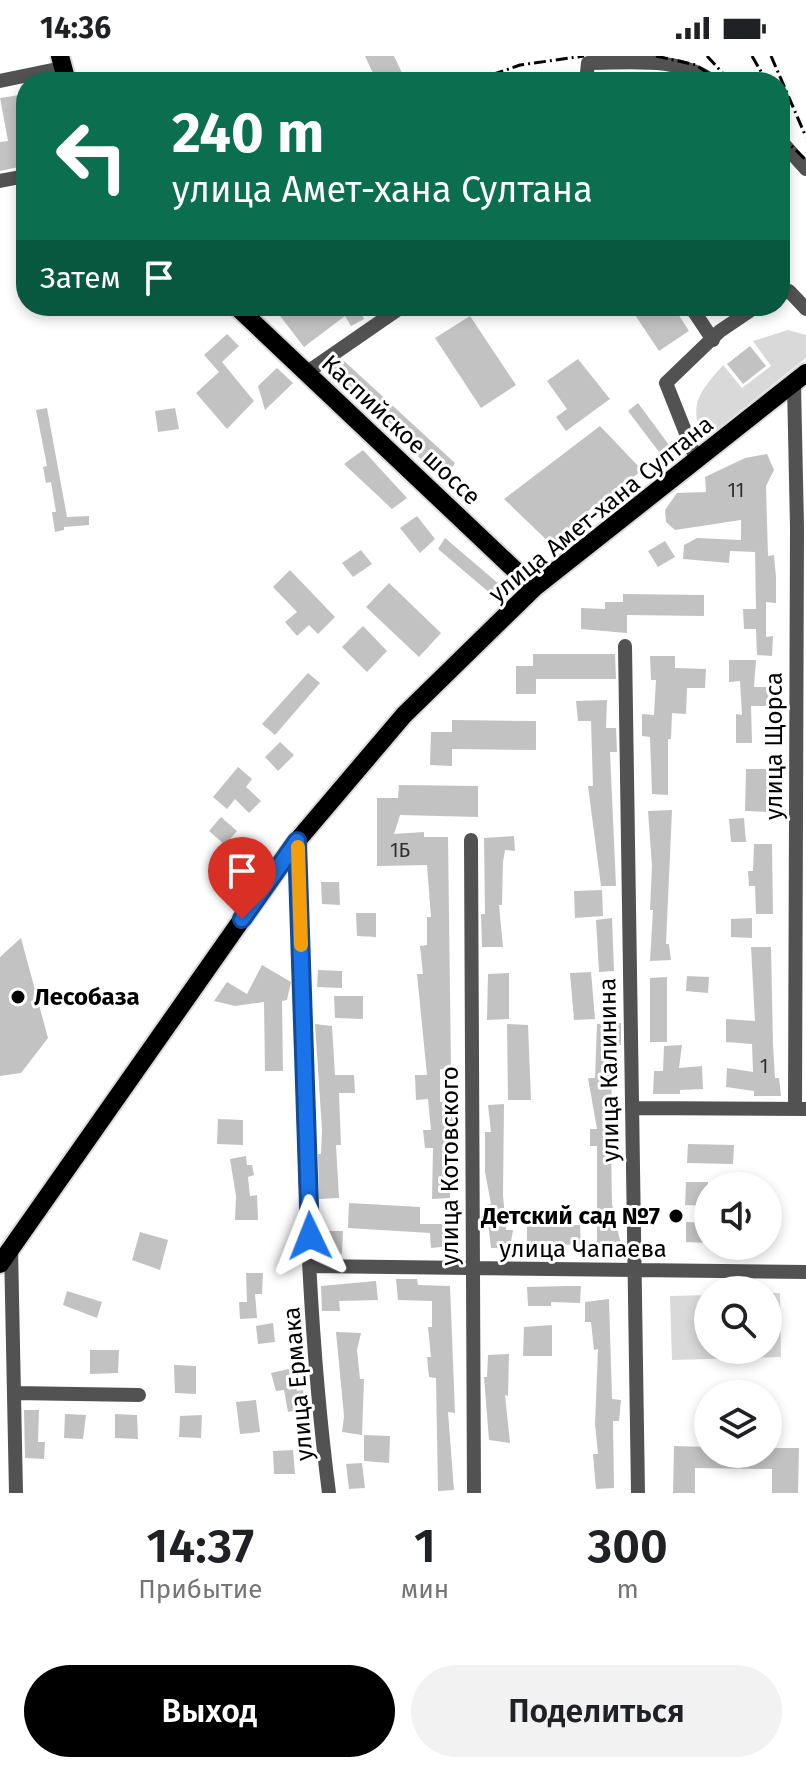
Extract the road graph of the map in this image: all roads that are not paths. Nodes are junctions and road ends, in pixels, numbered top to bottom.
1 (587, 72) edge
2 (697, 72) edge
3 (790, 151) edge
4 (806, 169) edge
5 (790, 297) edge
6 (806, 309) edge
7 (251, 316) edge
8 (389, 316) edge
9 (697, 316) edge
10 (742, 316) edge
11 (713, 340) junction
12 (306, 373) junction
13 (800, 378) edge
14 (697, 461) junction
15 (802, 532) edge
16 (534, 588) junction
17 (625, 646) dead end
18 (471, 840) dead end
19 (297, 841) junction
20 (800, 982) edge
21 (632, 1108) junction
22 (800, 1109) edge
23 (11, 1248) junction
24 (0, 1264) edge
25 (311, 1266) junction
26 (473, 1271) junction
27 (634, 1272) junction
28 (806, 1272) edge
29 (14, 1393) junction
30 (139, 1395) dead end
31 (16, 1493) edge
32 (329, 1493) edge
33 (474, 1493) edge
34 (638, 1493) edge

1 - 2 street
3 - 4 street
5 - 6 street
7 - 12 main road, Каспийское шоссе
8 - 12 street
9 - 11 street
10 - 11 street
11 - 14 street
12 - 16 main road, Каспийское шоссе
13 - 14 main road, улица Амет-хана Султана
13 - 15 street, улица Щорса
14 - 16 main road, улица Амет-хана Султана
15 - 20 street, улица Щорса
16 - 19 main road, улица Амет-хана Султана
17 - 21 street, улица Калинина
18 - 26 street, улица Котовского
19 - 23 main road, улица Амет-хана Султана
19 - 25 street, улица Ермака
20 - 22 street, улица Щорса
21 - 22 street
21 - 27 street, улица Калинина
23 - 24 main road, улица Амет-хана Султана
23 - 29 street
25 - 26 street, улица Чапаева
25 - 32 street, улица Ермака
26 - 27 street, улица Чапаева
26 - 33 street, улица Котовского
27 - 28 street, улица Чапаева
27 - 34 street, улица Калинина
29 - 30 street
29 - 31 street

